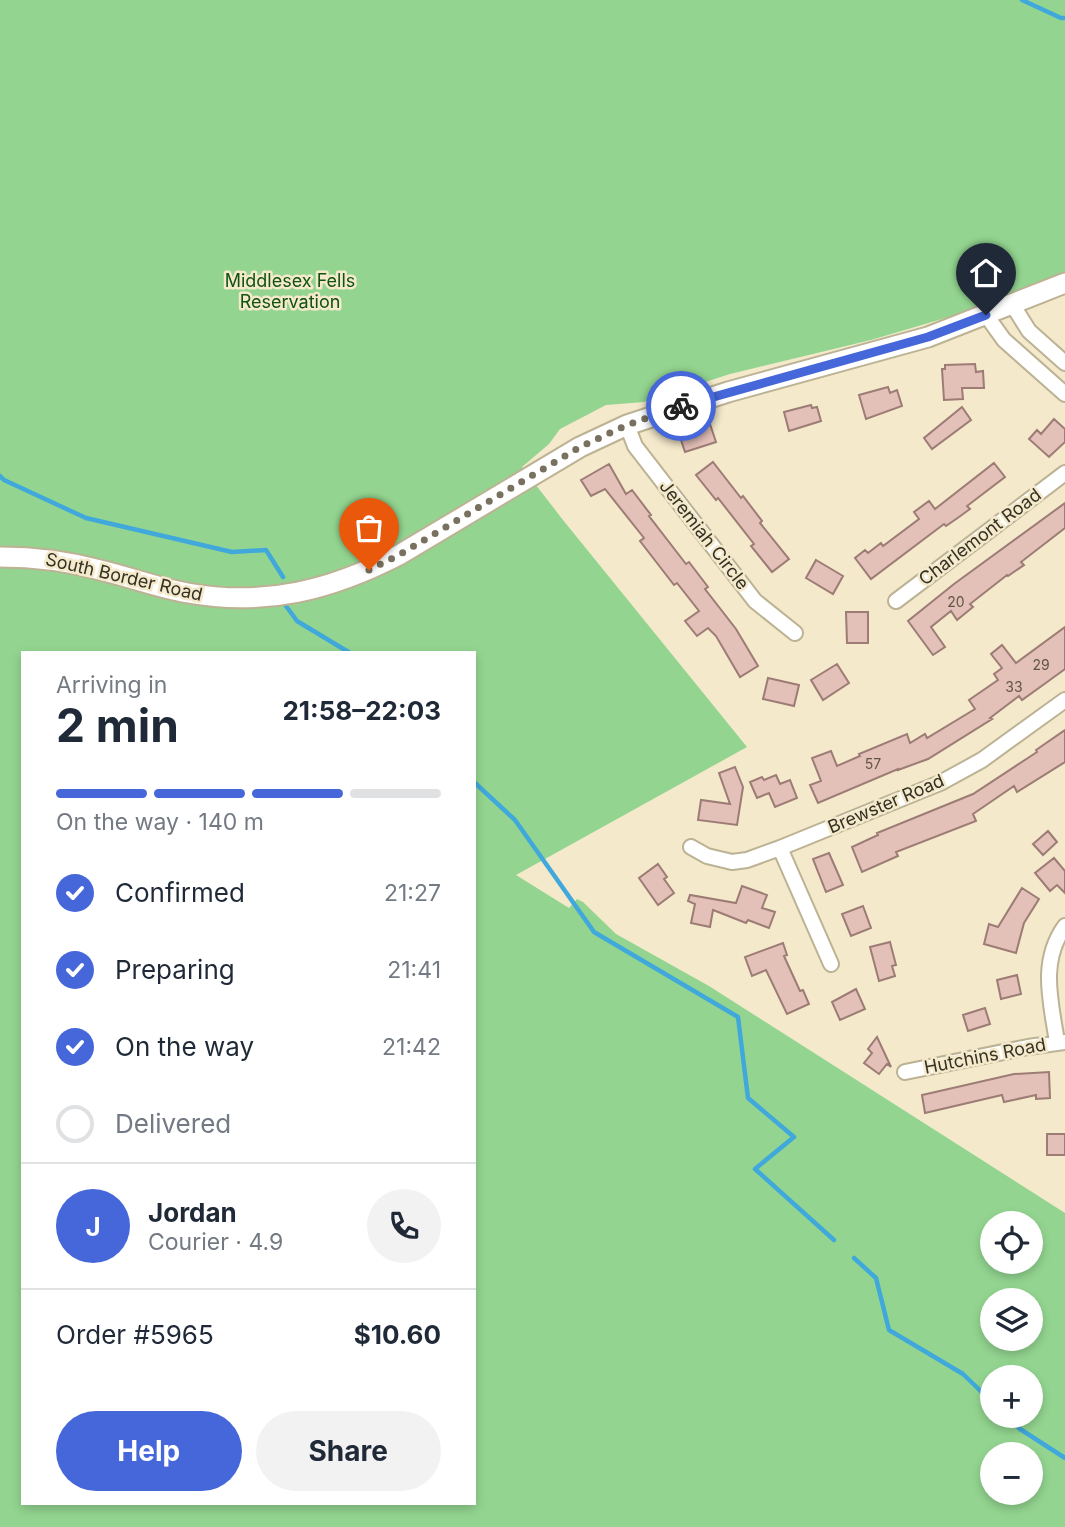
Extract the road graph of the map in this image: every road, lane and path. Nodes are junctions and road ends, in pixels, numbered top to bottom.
1 (1065, 284) edge
2 (1012, 304) junction
3 (986, 315) junction
4 (1065, 363) edge
5 (1065, 394) edge
6 (627, 425) junction
7 (1065, 473) edge
8 (0, 556) edge
9 (896, 601) dead end
10 (795, 633) dead end
11 (1065, 700) edge
12 (691, 847) dead end
13 (780, 848) junction
14 (1065, 926) edge
15 (831, 964) dead end
16 (1061, 1042) edge
17 (905, 1072) dead end

1 - 2 main road, South Border Road
2 - 3 main road, South Border Road
2 - 4 street
3 - 5 street
3 - 6 main road, South Border Road
6 - 8 main road, South Border Road
6 - 10 street, Jeremiah Circle
7 - 9 street, Charlemont Road
11 - 13 street, Brewster Road
12 - 13 street, Brewster Road
13 - 15 street
14 - 16 street
16 - 17 street, Hutchins Road

